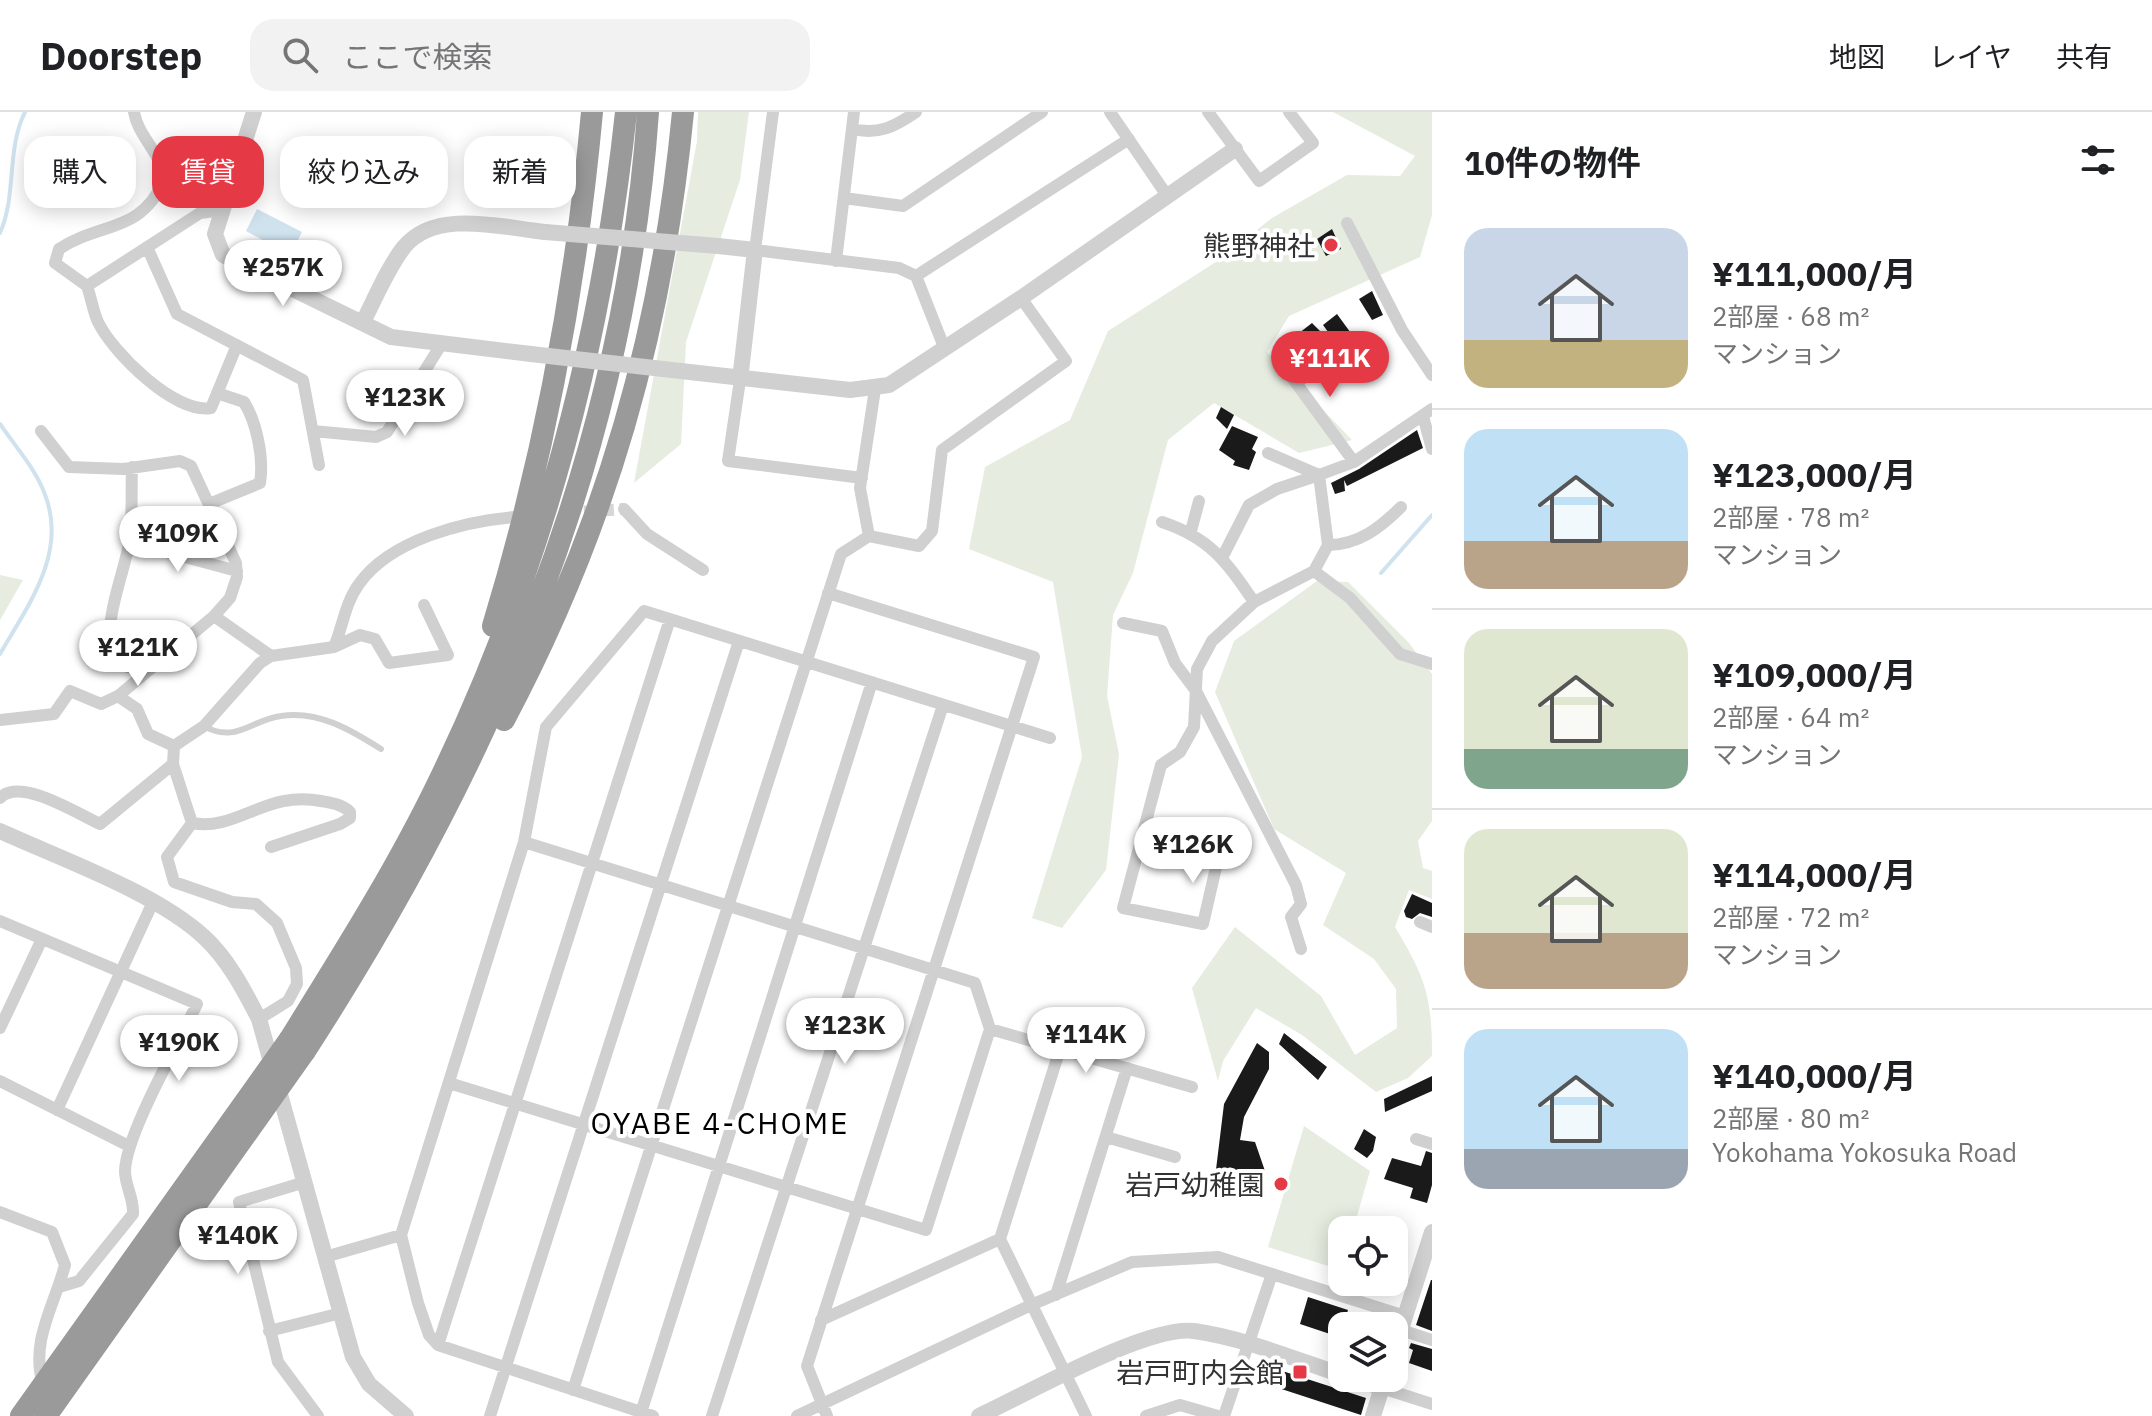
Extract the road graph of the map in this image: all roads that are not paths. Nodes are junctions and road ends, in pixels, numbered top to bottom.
1 (134, 112) edge
2 (254, 112) edge
3 (592, 112) edge
4 (626, 112) edge
5 (648, 112) edge
6 (683, 112) edge
7 (773, 112) edge
8 (854, 112) edge
9 (916, 112) edge
10 (1042, 112) edge
11 (1110, 112) edge
12 (1208, 112) edge
13 (1289, 112) edge
14 (852, 129) junction
15 (1129, 139) junction
16 (1235, 149) junction
17 (1168, 197) junction
18 (844, 198) junction
19 (222, 210) junction
20 (1347, 223) dead end
21 (147, 247) junction
22 (755, 250) junction
23 (836, 261) junction
24 (916, 276) junction
25 (87, 286) junction
26 (1021, 298) junction
27 (363, 322) junction
28 (442, 343) junction
29 (237, 345) junction
30 (944, 347) junction
31 (1277, 357) dead end
32 (1303, 359) dead end
33 (1323, 364) dead end
34 (1312, 372) junction
35 (1432, 375) edge
36 (740, 380) junction
37 (1296, 383) junction
38 (875, 389) junction
39 (217, 393) junction
40 (1428, 412) edge
41 (41, 431) dead end
42 (313, 431) junction
43 (1432, 449) edge
44 (1268, 453) dead end
45 (1354, 462) junction
46 (319, 465) dead end
47 (132, 467) junction
48 (1319, 475) junction
49 (862, 478) junction
50 (1199, 501) dead end
51 (209, 504) junction
52 (1401, 507) dead end
53 (624, 509) dead end
54 (515, 517) dead end
55 (1162, 522) dead end
56 (1191, 531) junction
57 (869, 536) junction
58 (129, 542) junction
59 (1328, 545) junction
60 (1223, 556) junction
61 (703, 570) dead end
62 (237, 571) junction
63 (1314, 571) junction
64 (828, 593) junction
65 (1254, 602) junction
66 (424, 605) dead end
67 (214, 616) junction
68 (670, 619) junction
69 (1123, 623) dead end
70 (739, 641) junction
71 (334, 647) junction
72 (271, 656) junction
73 (806, 662) junction
74 (1432, 664) edge
75 (152, 666) junction
76 (872, 682) junction
77 (1196, 691) junction
78 (118, 696) junction
79 (943, 705) junction
80 (0, 720) edge
81 (204, 726) junction
82 (1011, 726) junction
83 (1050, 738) dead end
84 (174, 746) junction
85 (381, 749) dead end
86 (173, 764) junction
87 (437, 785) junction
88 (0, 798) edge
89 (192, 823) junction
90 (0, 831) edge
91 (1142, 835) junction
92 (524, 842) junction
93 (271, 847) dead end
94 (592, 863) junction
95 (660, 884) junction
96 (153, 902) junction
97 (728, 905) junction
98 (0, 921) edge
99 (795, 926) junction
100 (42, 939) junction
101 (865, 948) junction
102 (1301, 949) dead end
103 (932, 969) junction
104 (120, 971) junction
105 (349, 983) junction
106 (259, 1019) junction
107 (0, 1028) edge
108 (990, 1029) junction
109 (297, 1045) junction
110 (1060, 1049) junction
111 (1127, 1068) junction
112 (0, 1081) edge
113 (449, 1083) junction
114 (1192, 1087) dead end
115 (515, 1104) junction
116 (57, 1110) junction
117 (584, 1125) junction
118 (1106, 1137) junction
119 (1416, 1139) dead end
120 (1432, 1144) edge
121 (651, 1145) junction
122 (129, 1146) junction
123 (1175, 1157) dead end
124 (719, 1166) junction
125 (305, 1182) junction
126 (787, 1187) junction
127 (858, 1209) junction
128 (0, 1212) edge
129 (1432, 1232) edge
130 (401, 1235) junction
131 (1000, 1239) junction
132 (325, 1257) junction
133 (1272, 1274) junction
134 (59, 1287) junction
135 (1056, 1295) junction
136 (1031, 1305) junction
137 (1374, 1312) edge
138 (1407, 1312) edge
139 (341, 1313) junction
140 (821, 1320) junction
141 (1408, 1326) edge
142 (269, 1331) junction
143 (1432, 1340) edge
144 (438, 1345) junction
145 (1248, 1345) junction
146 (506, 1368) junction
147 (1328, 1371) edge
148 (1064, 1376) junction
149 (573, 1390) junction
150 (1381, 1392) edge
151 (1405, 1392) edge
152 (1432, 1404) edge
153 (824, 1410) edge
154 (645, 1415) edge
155 (1148, 1415) edge
156 (21, 1416) edge
157 (49, 1416) edge
158 (318, 1416) edge
159 (406, 1416) edge
160 (490, 1416) edge
161 (712, 1416) edge
162 (797, 1416) edge
163 (979, 1416) edge
164 (1086, 1416) edge
165 (1221, 1416) edge
166 (1373, 1416) edge

1 - 25 street
2 - 19 street
3 - 87 highway
4 - 87 highway
5 - 105 highway
6 - 105 highway
7 - 22 street
8 - 14 street
9 - 14 street
10 - 18 street
11 - 15 street
12 - 16 street
13 - 16 street
14 - 18 street
15 - 17 street
15 - 24 street
16 - 17 street
17 - 26 street
18 - 23 street
19 - 21 street
19 - 27 street
20 - 35 street
21 - 25 street
21 - 29 street
22 - 23 street
22 - 27 street, bridge
22 - 36 street
23 - 24 street
24 - 30 street
25 - 39 street
26 - 30 street
26 - 57 street
27 - 28 street
28 - 36 street, bridge
28 - 42 street
29 - 39 street
29 - 42 street
30 - 38 street
31 - 37 street
32 - 34 street
33 - 34 street
34 - 37 street
36 - 38 street
36 - 49 street
37 - 45 street
38 - 49 street
39 - 51 street
40 - 43 street
40 - 45 street
41 - 47 street
42 - 46 street
44 - 48 street
45 - 48 street
47 - 51 street
47 - 58 street
48 - 59 street
48 - 60 street
49 - 57 street
50 - 56 street
51 - 62 street
52 - 59 street
53 - 61 street
54 - 71 street
55 - 56 street
56 - 60 street
57 - 64 street
58 - 62 street
58 - 75 street
59 - 63 street
60 - 65 street
62 - 67 street
63 - 65 street
63 - 74 street
64 - 73 street
64 - 82 street
65 - 77 street
66 - 71 street
67 - 72 street
67 - 75 street
68 - 70 street
68 - 92 street
68 - 94 street
69 - 77 street
70 - 73 street
70 - 95 street
71 - 72 street
72 - 81 street
73 - 76 street
73 - 97 street
75 - 78 street
76 - 79 street
76 - 99 street
77 - 91 street
77 - 102 street
78 - 80 street
78 - 84 street
79 - 82 street
79 - 101 street
81 - 84 street
81 - 85 lane
82 - 83 street
82 - 103 street
84 - 86 street
86 - 88 street
86 - 89 street
87 - 109 highway
89 - 93 street
89 - 106 street
90 - 96 street
91 - 91 street
92 - 94 street
92 - 113 street
94 - 95 street
94 - 115 street
95 - 97 street
95 - 117 street
96 - 104 street
96 - 106 street
97 - 99 street
97 - 121 street
98 - 100 street
99 - 101 street
99 - 124 street
100 - 104 street
100 - 107 street
101 - 103 street
101 - 126 street
103 - 108 street
103 - 127 street
104 - 116 street
104 - 122 street
105 - 109 highway
106 - 125 street
108 - 110 street
108 - 127 street
109 - 156 highway, bridge
109 - 157 highway, bridge
110 - 111 street
110 - 131 street
111 - 114 street
111 - 118 street
112 - 116 street
113 - 115 street
113 - 130 street
115 - 117 street
115 - 144 street
116 - 122 street
117 - 121 street
117 - 146 street
118 - 123 street
118 - 135 street
119 - 120 street
121 - 124 street
121 - 149 street
122 - 134 street
124 - 126 street
124 - 154 street
125 - 132 street
125 - 142 street
126 - 127 street
126 - 161 street
127 - 140 street
128 - 134 street
129 - 138 street
130 - 132 street
130 - 144 street
131 - 136 street
131 - 140 street
132 - 139 street
133 - 135 street
133 - 137 street
133 - 145 street
134 - 157 street
135 - 136 street
136 - 148 street
136 - 153 street
139 - 142 street
139 - 159 street
140 - 153 street
141 - 143 street
142 - 158 street
144 - 146 street
145 - 147 street
145 - 148 street
145 - 165 street
146 - 149 street
146 - 160 street
148 - 163 street
148 - 164 street
149 - 154 street
150 - 166 street
151 - 152 street
153 - 162 street
155 - 165 street

